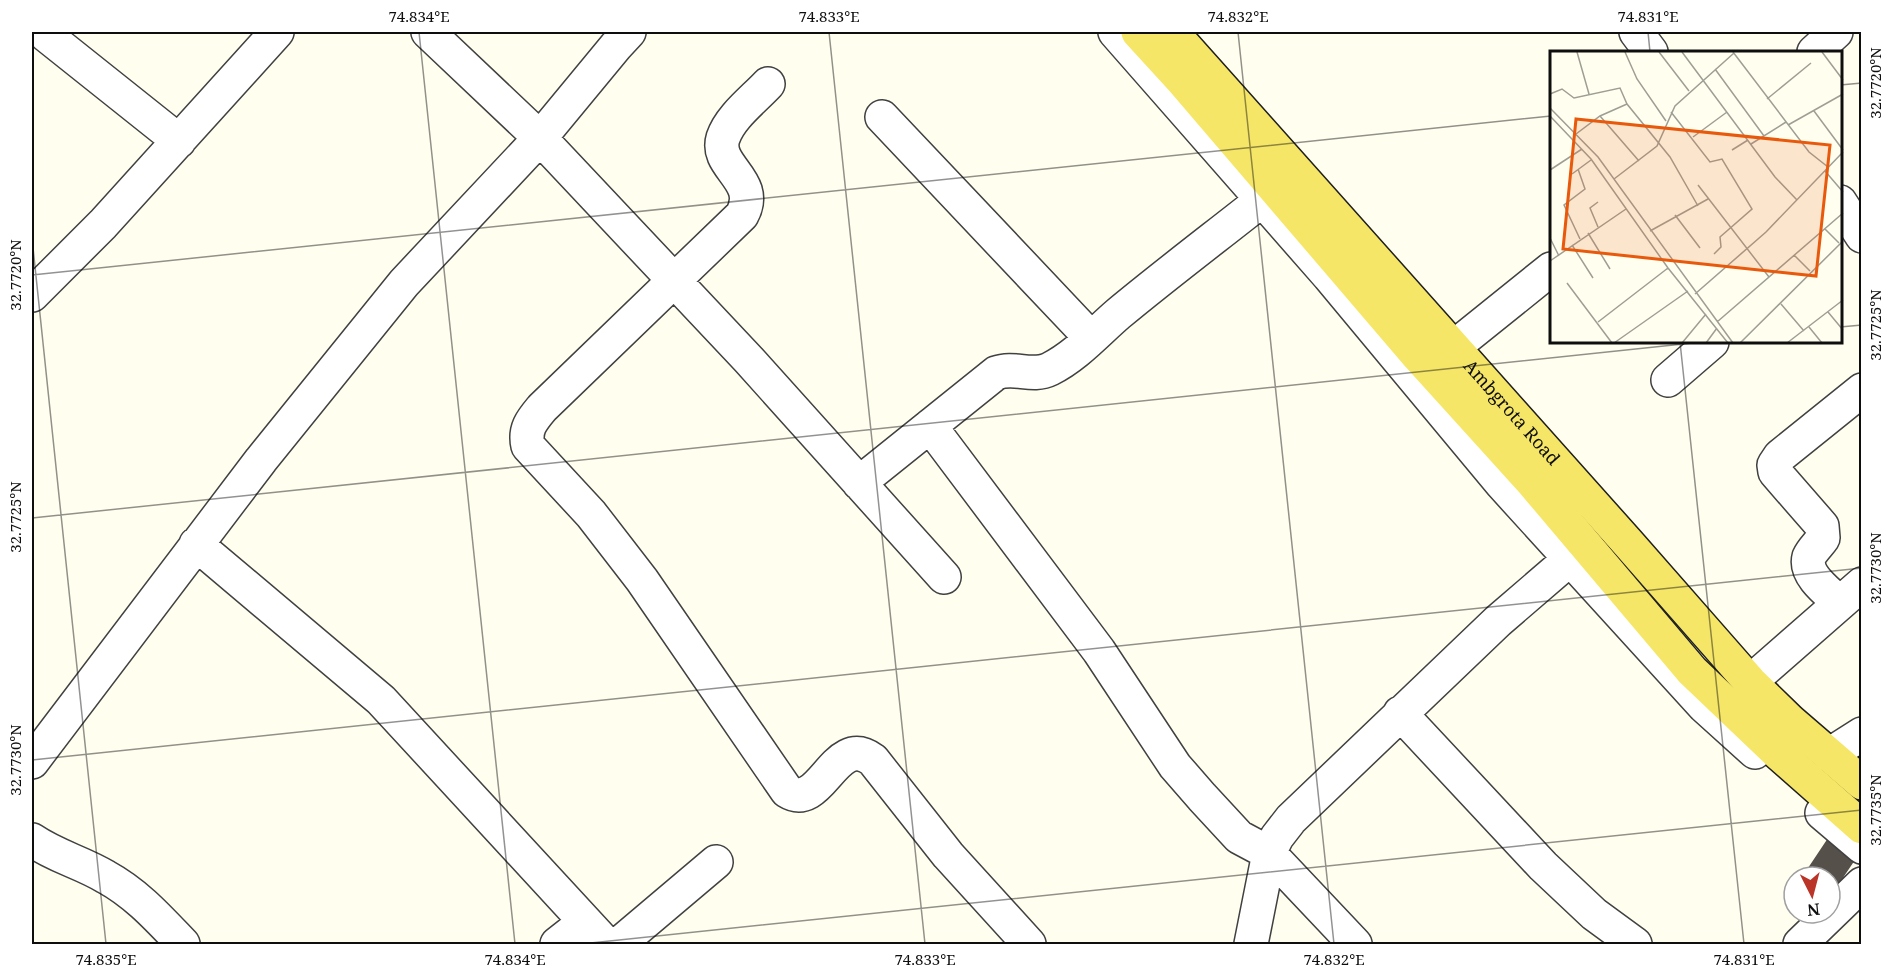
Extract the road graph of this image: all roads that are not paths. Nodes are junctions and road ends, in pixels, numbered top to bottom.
1 (277, 32) edge
2 (428, 32) edge
3 (629, 32) edge
4 (1115, 32) edge
5 (1138, 32) edge
6 (1172, 32) edge
7 (1636, 32) edge
8 (42, 41) edge
9 (1650, 51) edge
10 (768, 84) dead end
11 (882, 117) dead end
12 (540, 138) junction
13 (178, 141) junction
14 (1262, 200) junction
15 (1842, 205) edge
16 (1862, 236) edge
17 (1550, 270) edge
18 (674, 282) junction
19 (32, 295) edge
20 (1091, 338) junction
21 (1710, 344) edge
22 (1454, 347) junction
23 (1668, 380) dead end
24 (1862, 390) edge
25 (930, 426) junction
26 (860, 483) junction
27 (196, 544) junction
28 (1570, 559) junction
29 (944, 577) dead end
30 (1851, 594) edge
31 (1750, 682) junction
32 (1400, 713) junction
33 (1862, 734) edge
34 (1828, 755) junction
35 (32, 762) edge
36 (1862, 783) edge
37 (1862, 827) edge
38 (32, 840) edge
39 (1862, 847) edge
40 (1269, 853) junction
41 (716, 862) dead end
42 (1862, 884) edge
43 (595, 933) edge
44 (1016, 940) edge
45 (183, 945) edge
46 (557, 945) edge
47 (619, 945) edge
48 (1251, 945) edge
49 (1355, 945) edge
50 (1635, 945) edge
51 (1800, 945) edge

1 - 13 street
2 - 12 street
3 - 12 street
4 - 14 street
5 - 37 main road
6 - 22 main road, Ambgrota Road
7 - 9 street
8 - 13 street
10 - 18 street
11 - 20 street
12 - 18 street
12 - 27 street
13 - 19 street
14 - 20 street
14 - 28 street
15 - 16 street
17 - 22 street
18 - 26 street
18 - 44 street
20 - 25 street
21 - 23 street
22 - 31 main road, Ambgrota Road
24 - 30 street
25 - 26 street
25 - 40 street
26 - 29 street
27 - 35 street
27 - 43 street
28 - 32 street
28 - 39 street
30 - 31 street
31 - 34 main road, Ambgrota Road
32 - 40 street
32 - 50 street
33 - 34 street
34 - 36 main road, Ambgrota Road
38 - 45 street
40 - 48 street
40 - 49 street
41 - 47 street
42 - 51 street
43 - 46 street

